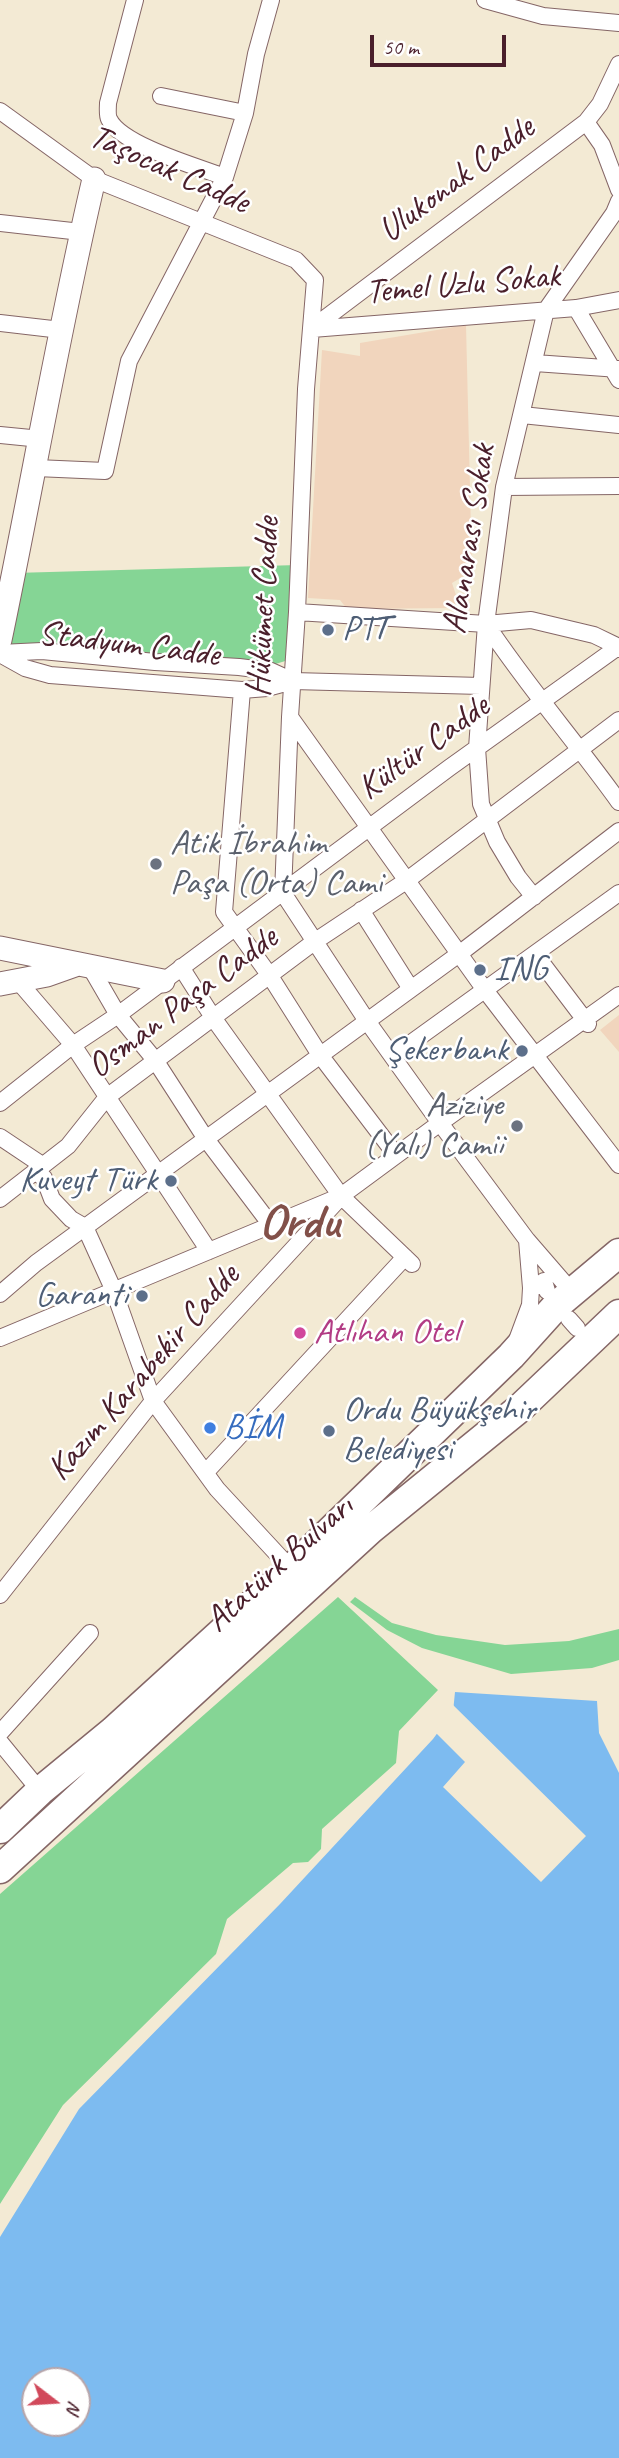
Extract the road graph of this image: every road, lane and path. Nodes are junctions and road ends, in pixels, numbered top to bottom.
1 (135, 0) edge
2 (271, 0) edge
3 (485, 0) edge
4 (548, 0) edge
5 (543, 16) junction
6 (619, 23) edge
7 (619, 64) edge
8 (160, 96) dead end
9 (0, 111) edge
10 (245, 113) junction
11 (586, 122) junction
12 (602, 145) junction
13 (619, 147) edge
14 (225, 177) junction
15 (94, 179) junction
16 (619, 190) edge
17 (619, 201) edge
18 (203, 222) junction
19 (0, 223) edge
20 (81, 232) junction
21 (315, 280) joint
22 (619, 300) edge
23 (576, 308) junction
24 (546, 310) junction
25 (0, 323) edge
26 (311, 329) junction
27 (61, 330) junction
28 (535, 363) junction
29 (617, 373) edge
30 (522, 415) junction
31 (619, 425) edge
32 (0, 435) edge
33 (41, 439) junction
34 (36, 468) junction
35 (619, 486) edge
36 (504, 487) junction
37 (297, 612) junction
38 (486, 624) junction
39 (0, 640) edge
40 (619, 648) edge
41 (0, 654) edge
42 (293, 681) junction
43 (481, 686) junction
44 (242, 690) junction
45 (541, 701) junction
46 (290, 717) junction
47 (619, 720) edge
48 (580, 747) junction
49 (477, 748) junction
50 (619, 802) edge
51 (487, 818) junction
52 (369, 828) junction
53 (619, 831) edge
54 (406, 881) junction
55 (283, 893) junction
56 (619, 893) edge
57 (534, 897) junction
58 (361, 910) junction
59 (236, 927) junction
60 (314, 943) junction
61 (0, 948) edge
62 (459, 954) junction
63 (535, 954) junction
64 (84, 965) junction
65 (172, 974) junction
66 (270, 976) junction
67 (9, 982) edge
68 (411, 989) junction
69 (485, 990) junction
70 (619, 995) edge
71 (118, 1015) junction
72 (214, 1019) junction
73 (367, 1020) junction
74 (586, 1022) junction
75 (73, 1045) junction
76 (320, 1055) junction
77 (534, 1055) junction
78 (393, 1056) junction
79 (155, 1060) junction
80 (267, 1094) junction
81 (107, 1097) junction
82 (0, 1103) edge
83 (440, 1123) junction
84 (0, 1137) edge
85 (206, 1139) junction
86 (396, 1155) junction
87 (619, 1165) edge
88 (42, 1166) junction
89 (158, 1174) junction
90 (341, 1196) junction
91 (0, 1199) edge
92 (271, 1226) junction
93 (85, 1227) junction
94 (527, 1240) junction
95 (209, 1251) junction
96 (619, 1253) edge
97 (114, 1290) junction
98 (0, 1294) edge
99 (549, 1299) junction
100 (617, 1316) edge
101 (0, 1338) edge
102 (512, 1356) junction
103 (153, 1401) junction
104 (206, 1472) junction
105 (291, 1569) junction
106 (0, 1595) edge
107 (90, 1633) dead end
108 (0, 1733) edge
109 (0, 1742) edge
110 (40, 1791) junction
111 (0, 1829) edge
112 (0, 1869) edge

1 - 14 street
2 - 10 street
3 - 5 street
4 - 5 street
5 - 6 street
7 - 11 street, Ulukonak Cadde
8 - 10 street
9 - 15 street, Taşocak Cadde
10 - 14 street
11 - 12 street
11 - 26 street, Ulukonak Cadde
12 - 13 street
12 - 16 street
14 - 18 street
15 - 18 street, Taşocak Cadde
15 - 20 street
17 - 24 street, Alanarası Sokak
18 - 21 street, Taşocak Cadde
18 - 34 street
19 - 20 street
20 - 27 street
21 - 26 street, Hükümet Cadde
22 - 23 street, Temel Uzlu Sokak
23 - 24 street, Temel Uzlu Sokak
23 - 29 street
24 - 26 street, Temel Uzlu Sokak
24 - 28 street, Alanarası Sokak
25 - 27 street
26 - 37 street, Hükümet Cadde
27 - 33 street
28 - 29 street
28 - 30 street, Alanarası Sokak
30 - 31 street
30 - 36 street, Alanarası Sokak
32 - 33 street
33 - 34 street
34 - 39 street
35 - 36 street
36 - 38 street, Alanarası Sokak
37 - 38 street
37 - 42 street, Hükümet Cadde
38 - 40 street
38 - 43 street, Alanarası Sokak
38 - 45 street
40 - 45 street, Kültür Cadde
41 - 42 street, Stadyum Cadde
41 - 44 street, Stadyum Cadde
42 - 43 street, Stadyum Cadde
42 - 44 street, Stadyum Cadde
42 - 46 street, Hükümet Cadde
43 - 49 street, Alanarası Sokak
44 - 59 street
45 - 48 street
45 - 49 street, Kültür Cadde
46 - 52 street, Hükümet Cadde
46 - 55 street
47 - 48 street, Osman Paşa Cadde
48 - 50 street
48 - 51 street, Osman Paşa Cadde
49 - 51 street, Alanarası Sokak
49 - 52 street, Kültür Cadde
51 - 54 street, Osman Paşa Cadde
51 - 57 street, Alanarası Sokak
52 - 54 street, Hükümet Cadde
52 - 55 street, Kültür Cadde
53 - 57 street
54 - 58 street, Osman Paşa Cadde
54 - 62 street, Hükümet Cadde
55 - 59 street, Kültür Cadde
55 - 60 street
56 - 63 street
57 - 62 street
58 - 60 street, Osman Paşa Cadde
58 - 68 street
59 - 65 street, Kültür Cadde
59 - 66 street
60 - 66 street, Osman Paşa Cadde
60 - 73 street
61 - 64 street
62 - 68 street
62 - 69 street, Hükümet Cadde
63 - 69 street
63 - 74 street
64 - 65 street
64 - 67 street
64 - 71 street
65 - 71 street, Kültür Cadde
65 - 72 street
66 - 72 street, Osman Paşa Cadde
66 - 76 street
67 - 75 street
68 - 73 street
69 - 77 street, Hükümet Cadde
69 - 78 street
70 - 74 street
71 - 75 street, Kültür Cadde
71 - 79 street
72 - 79 street, Osman Paşa Cadde
72 - 80 street
73 - 76 street
73 - 78 street
74 - 77 street
75 - 81 street
75 - 82 street, Kültür Cadde
76 - 80 street
76 - 86 street
77 - 83 street
77 - 87 street, Hükümet Cadde
78 - 83 street
79 - 81 street, Osman Paşa Cadde
79 - 85 street
80 - 85 street
80 - 90 street
81 - 88 street, Osman Paşa Cadde
81 - 89 street
83 - 86 street
83 - 94 street
84 - 88 street
85 - 89 street
85 - 92 street
86 - 90 street
88 - 91 street, Osman Paşa Cadde
88 - 93 street
89 - 93 street
89 - 95 street
90 - 92 street
90 - 103 street, Kazım Karabekir Cadde
90 - 104 street
92 - 95 street
93 - 97 street
93 - 98 street
94 - 99 street
94 - 102 street
95 - 97 street
96 - 99 highway, Atatürk Bulvarı
97 - 101 street
97 - 103 street
99 - 102 highway, Atatürk Bulvarı
100 - 112 highway, Atatürk Bulvarı
102 - 105 highway, Atatürk Bulvarı
103 - 104 street
103 - 106 street, Kazım Karabekir Cadde
104 - 105 street
105 - 110 highway, Atatürk Bulvarı
107 - 108 street
109 - 110 street
110 - 111 highway, Atatürk Bulvarı

